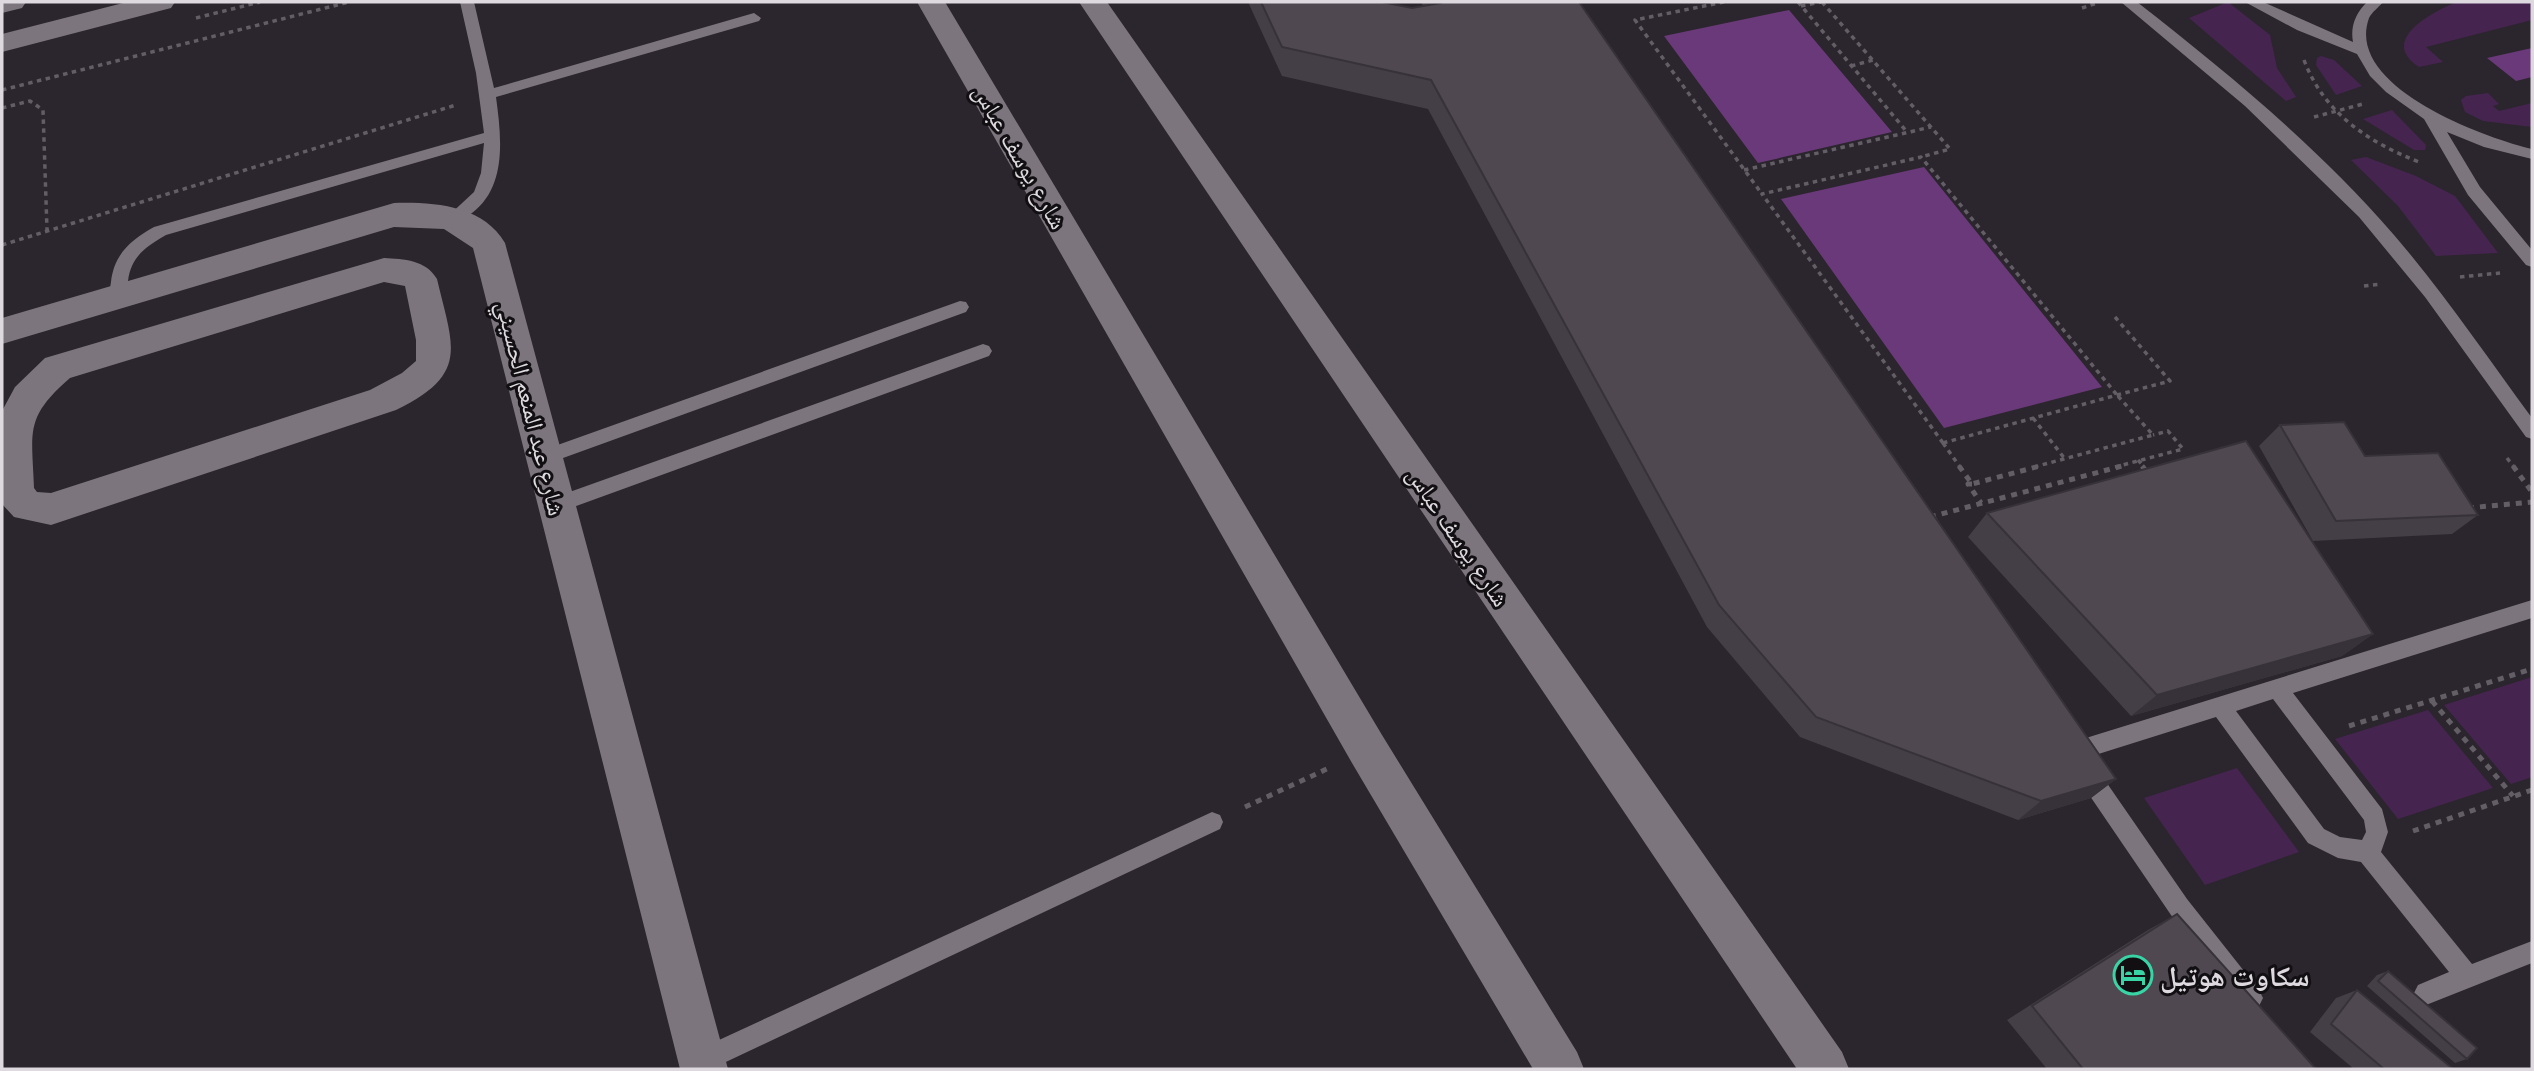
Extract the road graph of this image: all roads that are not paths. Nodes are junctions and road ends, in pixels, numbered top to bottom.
1 (12, 2) edge
2 (161, 2) edge
3 (467, 2) edge
4 (932, 2) edge
5 (1093, 2) edge
6 (2128, 2) edge
7 (2252, 2) edge
8 (2376, 2) edge
9 (2, 4) edge
10 (754, 18) dead end
11 (2, 43) edge
12 (2362, 51) junction
13 (486, 95) junction
14 (2430, 116) junction
15 (494, 135) junction
16 (2532, 154) edge
17 (454, 219) junction
18 (2532, 261) edge
19 (199, 274) junction
20 (118, 299) junction
21 (960, 307) dead end
22 (205, 324) junction
23 (2, 331) edge
24 (983, 351) dead end
25 (2532, 432) edge
26 (545, 457) junction
27 (557, 505) junction
28 (2532, 609) edge
29 (2276, 688) junction
30 (2219, 705) junction
31 (1212, 822) road end
32 (2371, 847) junction
33 (2532, 952) edge
34 (2468, 977) junction
35 (2426, 993) dead end
36 (2265, 1015) edge
37 (703, 1065) edge
38 (1560, 1069) edge
39 (1825, 1069) edge

1 - 9 street
2 - 11 street
3 - 13 lane
4 - 38 street, شارع يوسف عباس
5 - 39 street, شارع يوسف عباس
6 - 25 lane
7 - 12 lane
8 - 12 lane
10 - 13 lane
12 - 14 lane
13 - 15 lane
14 - 16 lane
14 - 18 lane
15 - 17 lane
15 - 20 lane
17 - 19 street, شارع عبد المنعم الحسيني
17 - 26 street, شارع عبد المنعم الحسيني
19 - 20 street, شارع عبد المنعم الحسيني
19 - 22 street
20 - 23 street, شارع عبد المنعم الحسيني
21 - 26 lane
22 - 22 street
24 - 27 lane
26 - 27 street, شارع عبد المنعم الحسيني
27 - 37 street, شارع عبد المنعم الحسيني
28 - 29 lane
29 - 30 lane
29 - 32 lane
30 - 32 lane
30 - 36 lane
31 - 37 lane
32 - 34 lane
33 - 34 lane
34 - 35 lane

